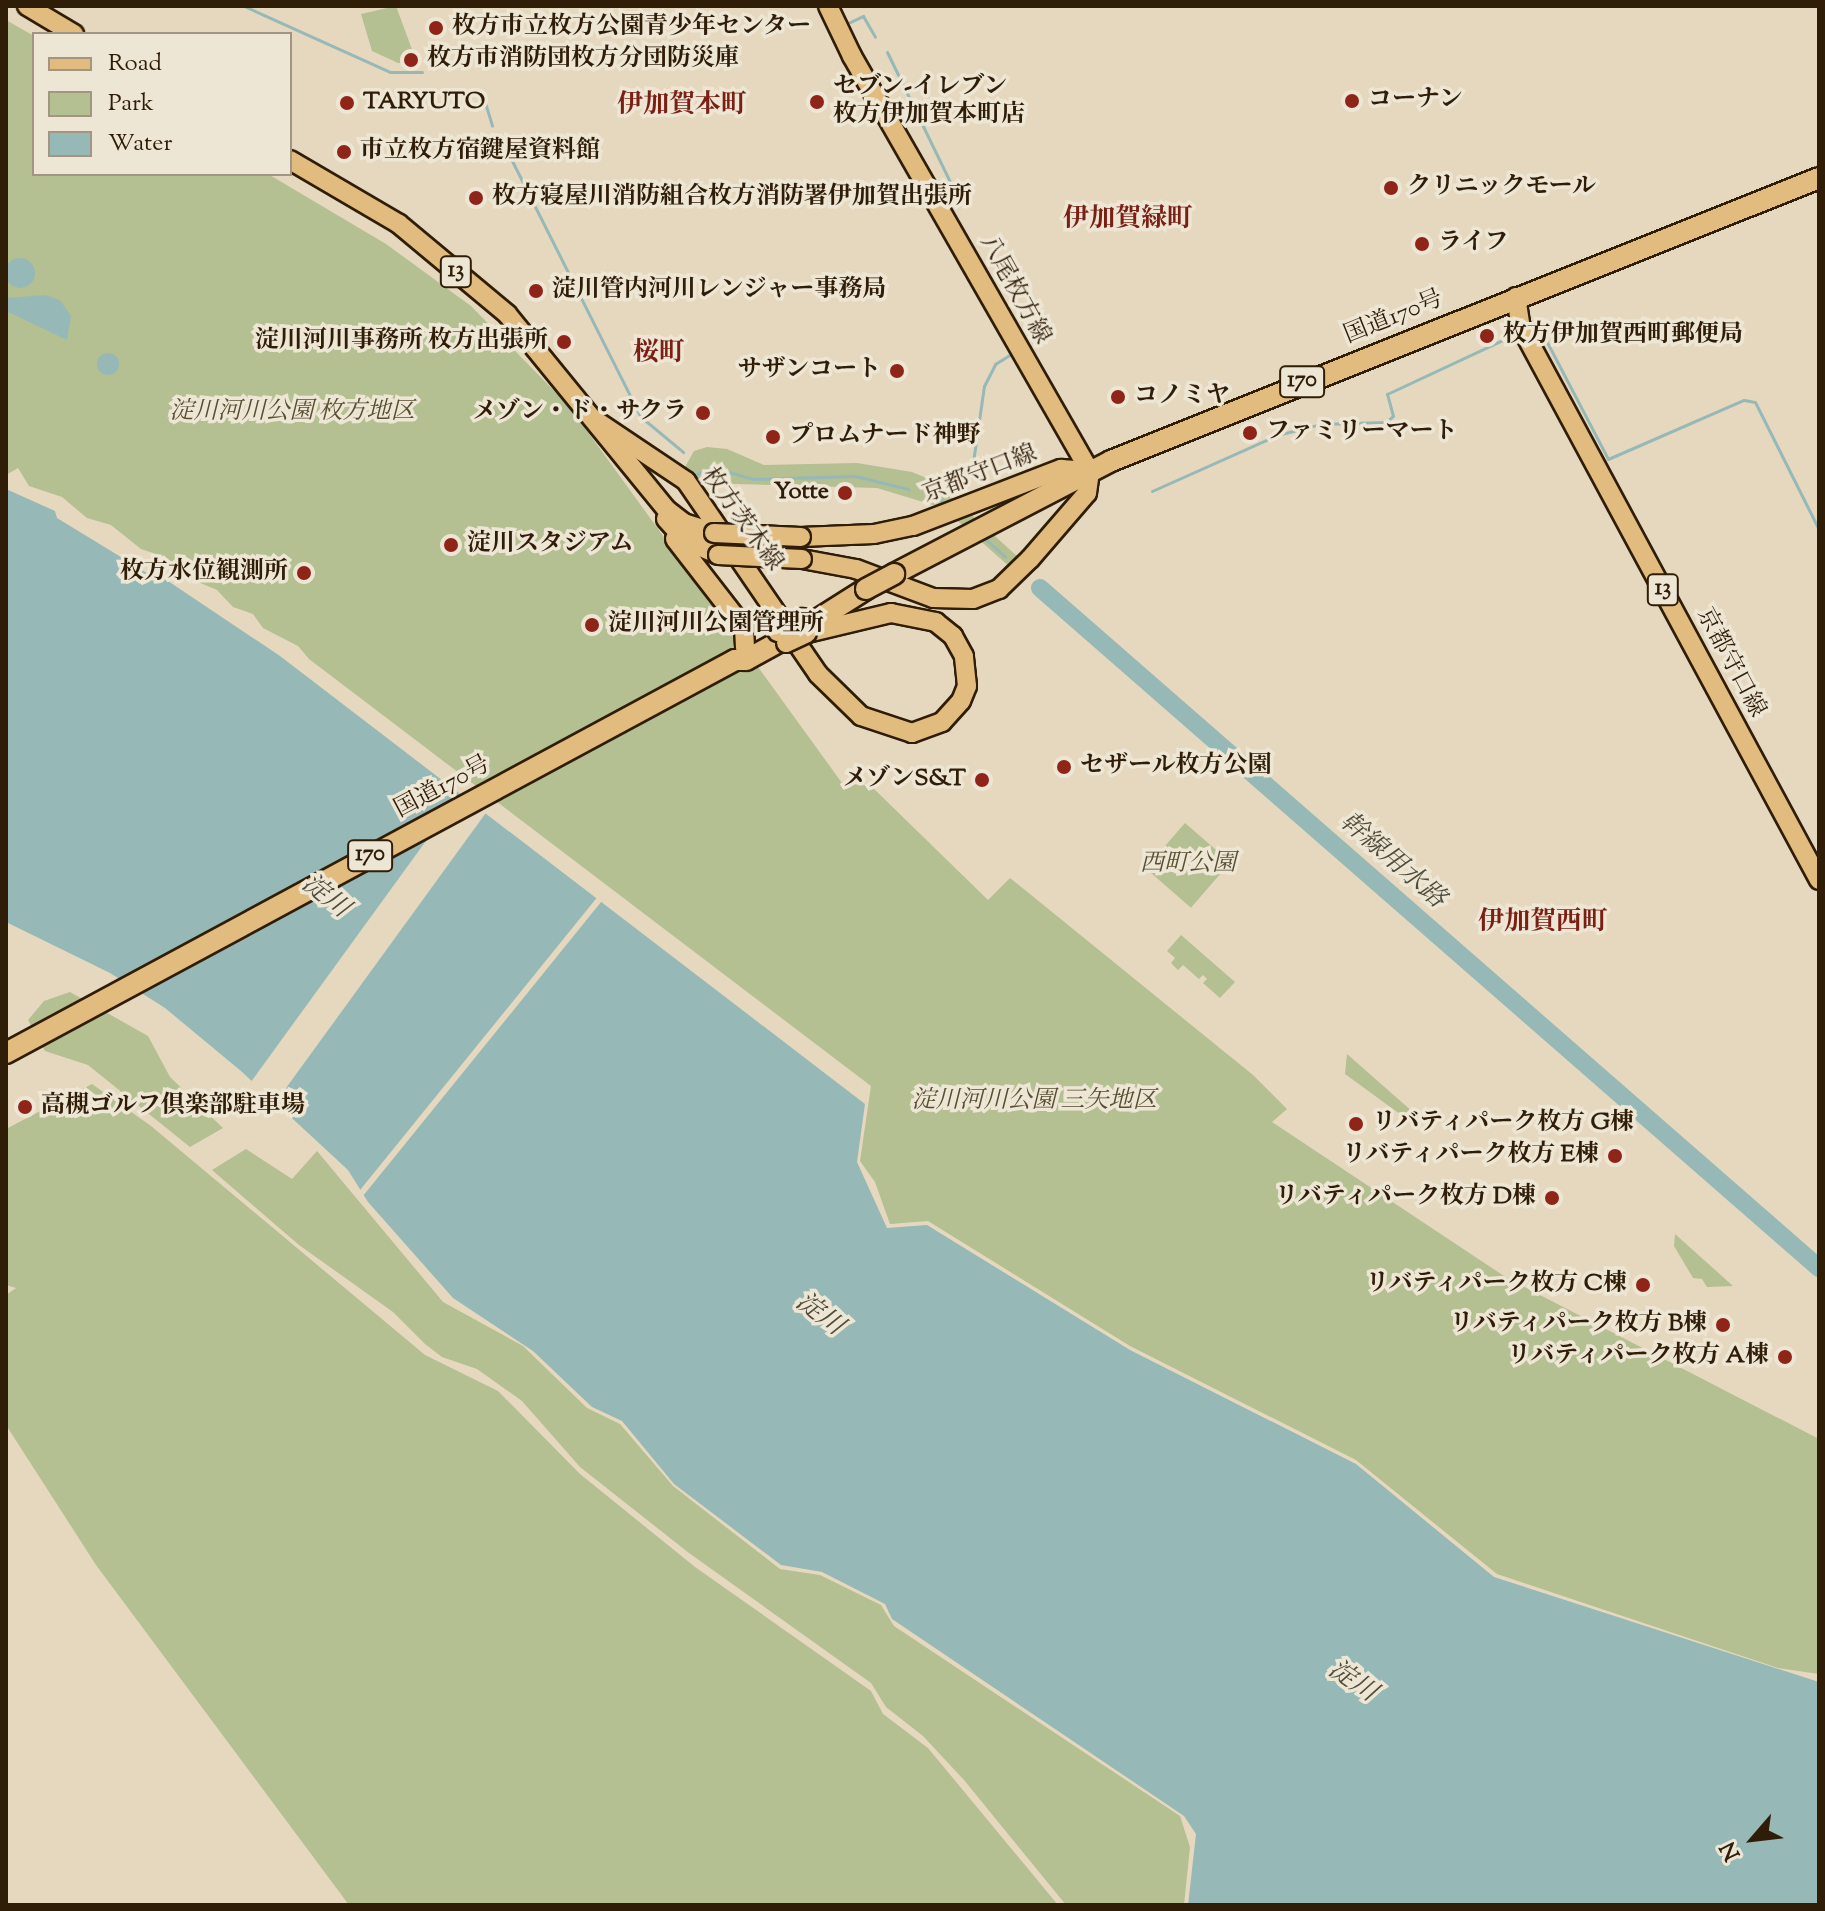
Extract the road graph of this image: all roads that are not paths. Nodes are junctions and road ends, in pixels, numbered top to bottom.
1 (27, 6) edge
2 (828, 6) edge
3 (71, 32) edge
4 (292, 161) edge
5 (1819, 178) edge
6 (1516, 297) junction
7 (592, 418) junction
8 (1090, 471) junction
9 (650, 500) junction
10 (805, 626) junction
11 (741, 655) junction
12 (1819, 880) edge
13 (6, 1053) edge

1 - 3 main road
2 - 8 main road, 八尾枚方線
4 - 7 main road, 京都守口線 / 13
5 - 6 highway, 国道170号 / 170
6 - 8 highway, 国道170号 / 170
6 - 12 main road, 京都守口線 / 13
7 - 8 main road, 京都守口線 / 13, bridge
7 - 9 main road, 京都守口線 / 13
7 - 10 main road, 枚方茨木線
8 - 9 main road, 京都守口線 / 13, bridge
8 - 10 highway, 国道170号 / 170, bridge
9 - 11 main road
10 - 11 highway, 国道170号 / 170, bridge
11 - 13 highway, 国道170号 / 170

